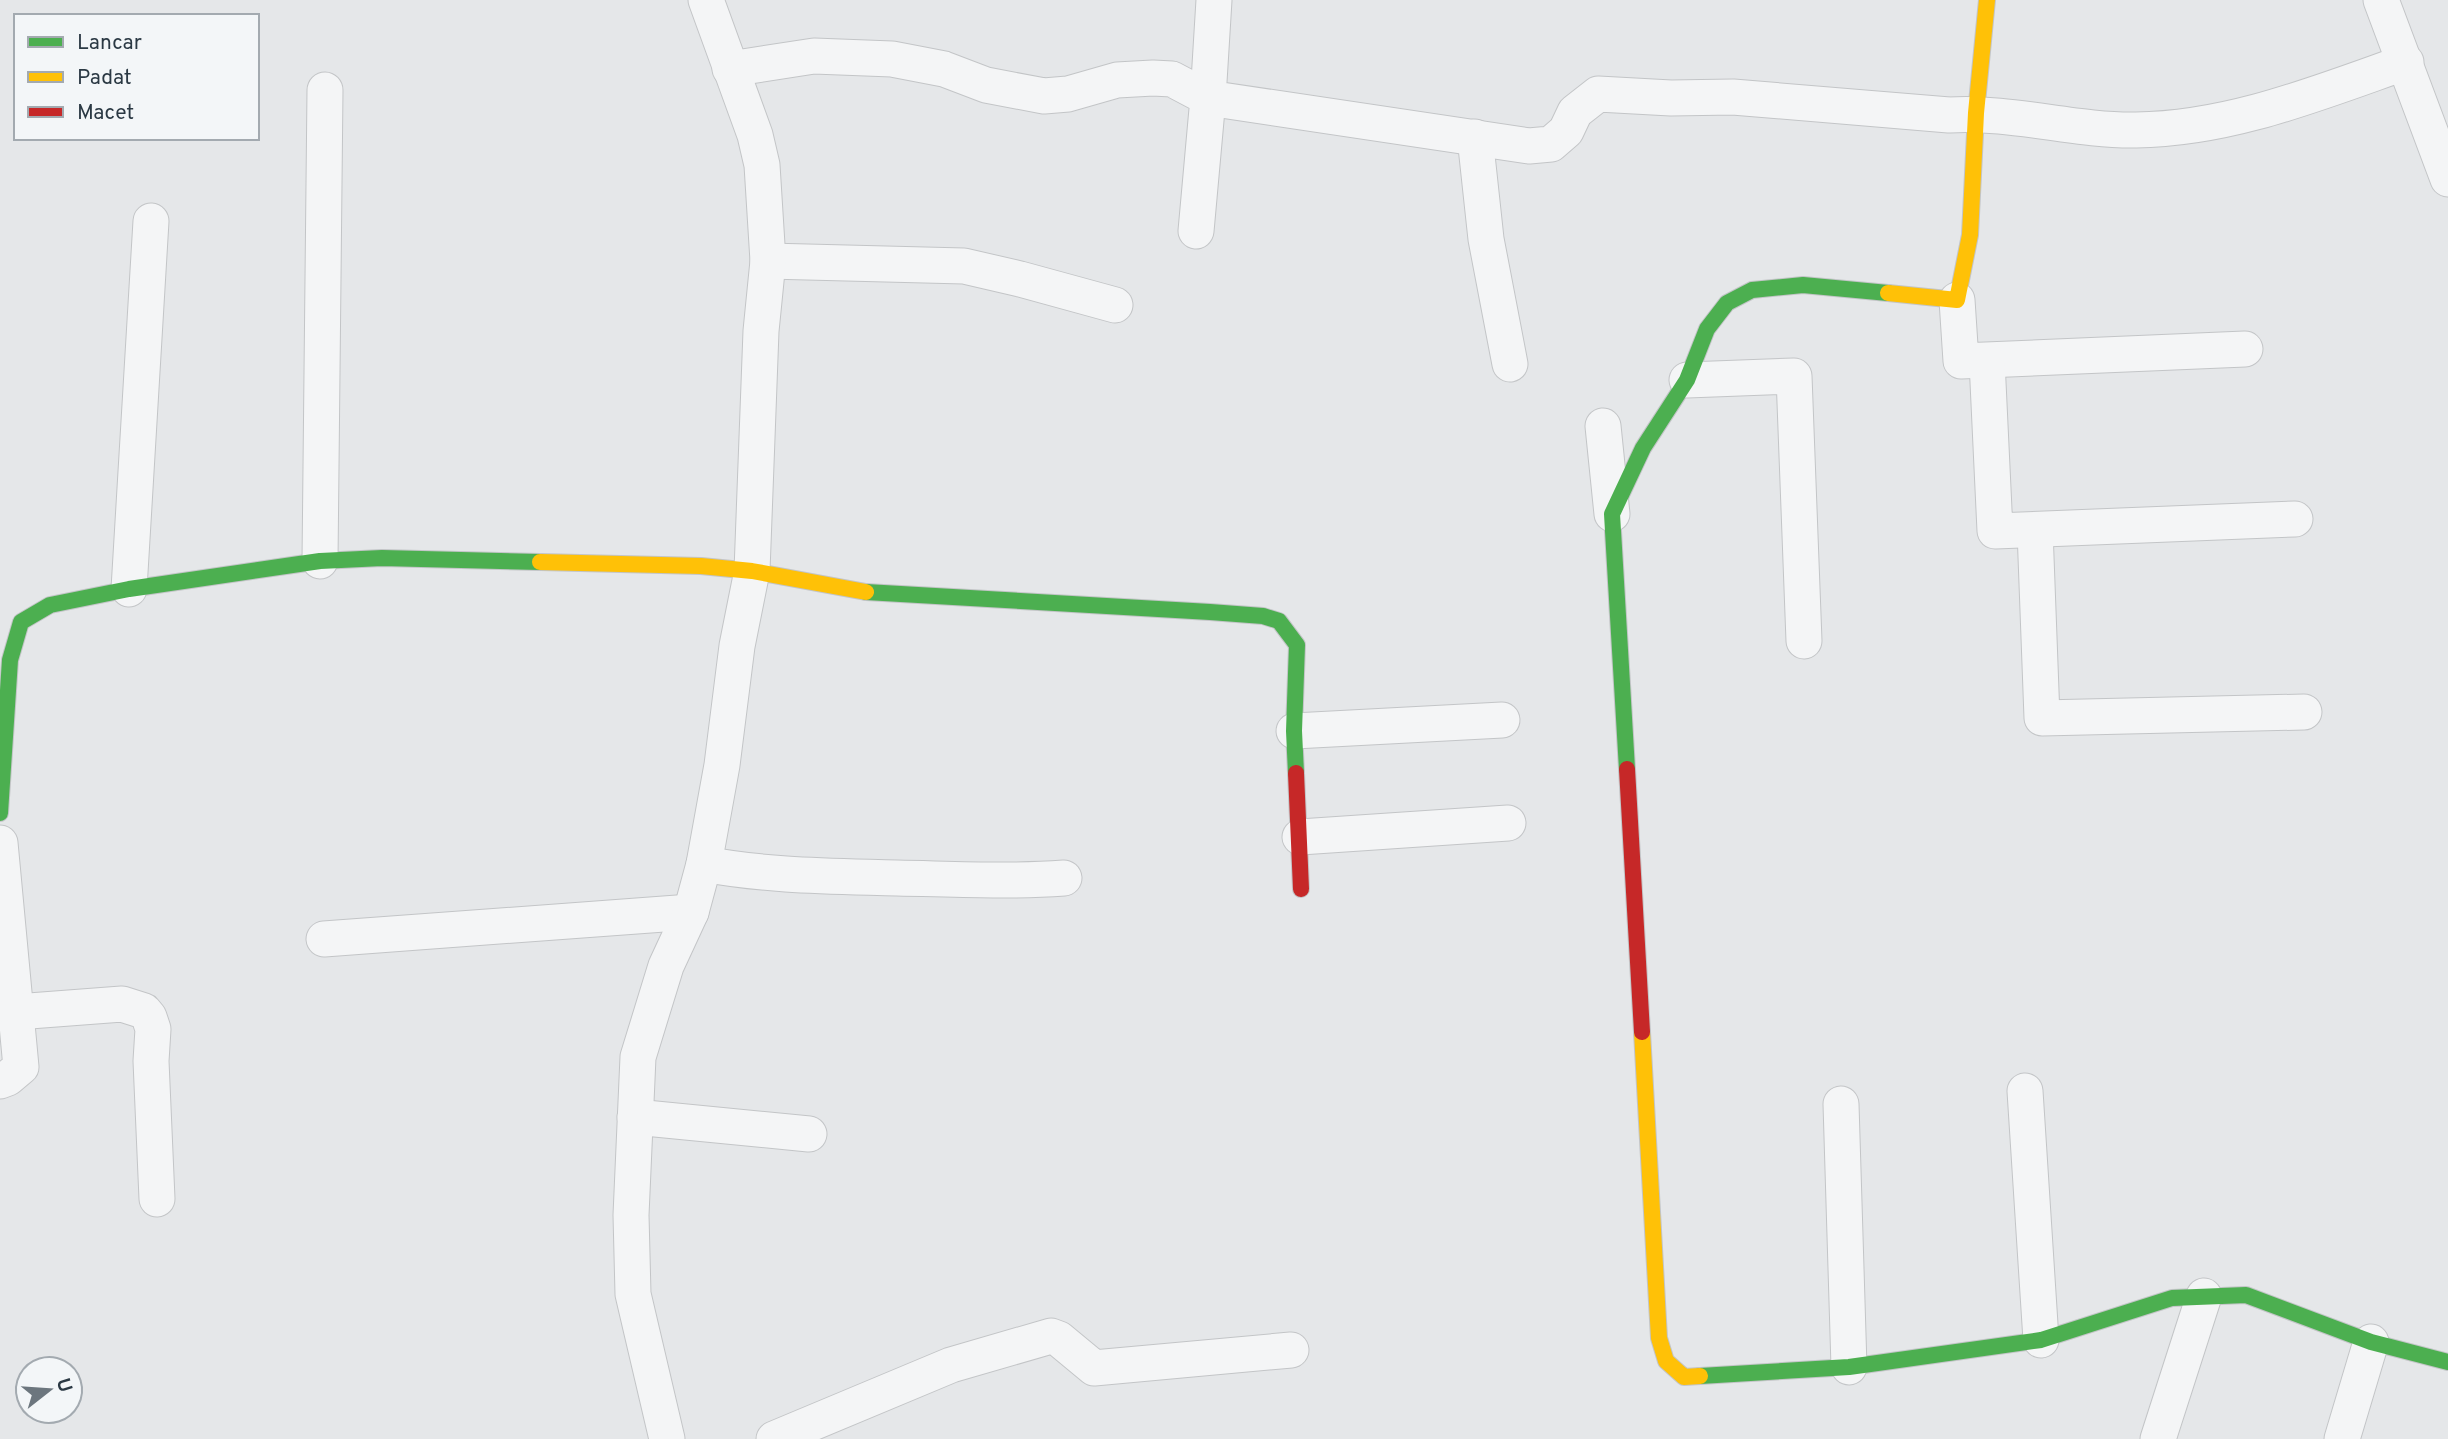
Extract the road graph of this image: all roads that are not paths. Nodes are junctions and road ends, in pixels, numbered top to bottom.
1 (706, 0) edge
2 (1214, 0) edge
3 (1987, 0) edge
4 (2381, 0) edge
5 (2406, 62) junction
6 (730, 69) junction
7 (325, 90) dead end
8 (1208, 98) junction
9 (1976, 113) junction
10 (1475, 137) junction
11 (2448, 179) edge
12 (151, 221) dead end
13 (1196, 231) dead end
14 (768, 261) junction
15 (1957, 300) junction
16 (1115, 305) dead end
17 (2245, 349) dead end
18 (1987, 360) junction
19 (1510, 364) dead end
20 (1687, 380) junction
21 (1603, 426) dead end
22 (1612, 514) junction
23 (2295, 519) dead end
24 (2035, 530) junction
25 (320, 561) junction
26 (752, 571) junction
27 (129, 589) junction
28 (1804, 641) dead end
29 (5, 662) edge
30 (2304, 712) dead end
31 (1502, 720) dead end
32 (1294, 731) junction
33 (0, 813) edge
34 (1508, 823) dead end
35 (1300, 837) junction
36 (0, 843) edge
37 (704, 864) junction
38 (1064, 878) dead end
39 (1301, 889) dead end
40 (691, 912) junction
41 (324, 939) dead end
42 (16, 1012) junction
43 (0, 1081) edge
44 (2025, 1091) dead end
45 (1841, 1104) dead end
46 (635, 1117) junction
47 (809, 1133) dead end
48 (156, 1199) dead end
49 (2204, 1296) junction
50 (2041, 1340) junction
51 (2371, 1342) junction
52 (1291, 1350) dead end
53 (2448, 1362) edge
54 (1849, 1367) junction
55 (667, 1439) edge
56 (774, 1439) edge
57 (2158, 1439) edge
58 (2342, 1439) edge

1 - 6 street
2 - 8 street
3 - 9 street
4 - 5 street
5 - 9 street
5 - 11 street
6 - 8 street
6 - 14 street
7 - 25 street
8 - 10 street
8 - 13 street
9 - 10 street
9 - 15 street
10 - 19 street
12 - 27 street
14 - 16 street
14 - 26 street
15 - 18 street
15 - 20 street
17 - 18 street
18 - 24 street
20 - 22 street
20 - 28 street
21 - 22 street
22 - 54 street
23 - 24 street
24 - 30 street
25 - 26 street
25 - 27 street
26 - 32 street
26 - 37 street
27 - 29 street
29 - 33 street
31 - 32 street
32 - 35 street
34 - 35 street
35 - 39 street
36 - 42 street
37 - 38 street
37 - 40 street
40 - 41 street
40 - 46 street
42 - 43 street
42 - 48 street
44 - 50 street
45 - 54 street
46 - 47 street
46 - 55 street
49 - 50 street
49 - 51 street
49 - 57 street
50 - 54 street
51 - 53 street
51 - 58 street
52 - 56 street

